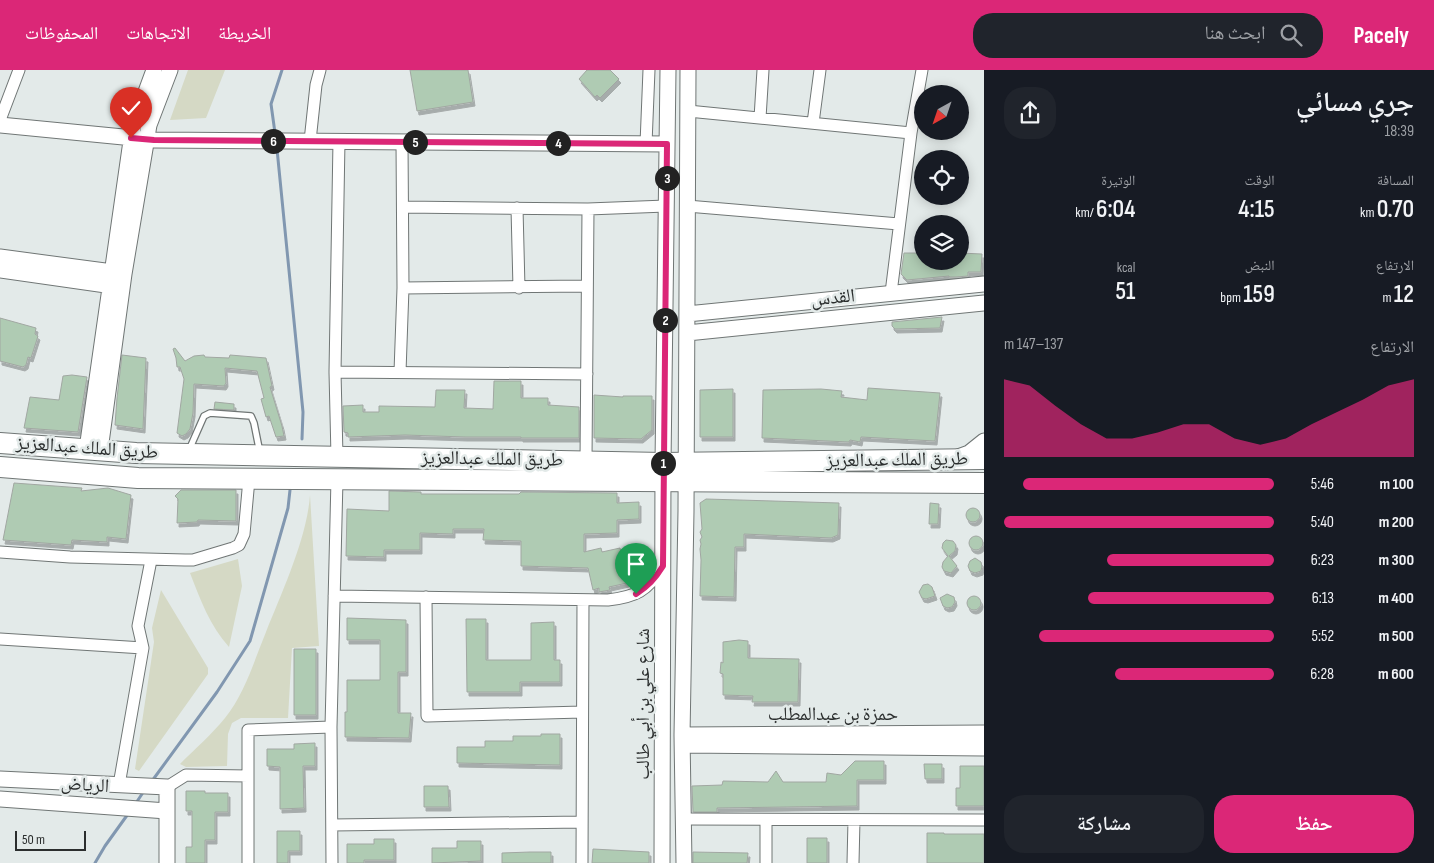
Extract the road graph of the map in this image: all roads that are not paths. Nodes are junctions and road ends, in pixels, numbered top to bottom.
1 (19, 70) edge
2 (154, 70) edge
3 (170, 70) edge
4 (320, 70) edge
5 (649, 70) edge
6 (668, 70) edge
7 (688, 70) edge
8 (763, 70) edge
9 (820, 70) edge
10 (922, 70) edge
11 (688, 112) junction
12 (760, 118) junction
13 (0, 120) edge
14 (813, 123) junction
15 (0, 125) edge
16 (911, 132) junction
17 (139, 139) junction
18 (310, 141) junction
19 (339, 141) junction
20 (402, 142) junction
21 (646, 144) junction
22 (667, 144) junction
23 (666, 206) junction
24 (687, 206) junction
25 (402, 207) junction
26 (517, 208) junction
27 (588, 209) junction
28 (899, 224) junction
29 (0, 257) edge
30 (0, 270) edge
31 (117, 280) junction
32 (984, 284) edge
33 (587, 286) junction
34 (403, 288) junction
35 (519, 288) junction
36 (891, 293) junction
37 (984, 303) edge
38 (687, 314) junction
39 (687, 333) junction
40 (336, 372) junction
41 (400, 372) junction
42 (587, 374) junction
43 (984, 441) edge
44 (0, 443) edge
45 (94, 450) junction
46 (188, 454) junction
47 (260, 455) junction
48 (337, 456) junction
49 (953, 459) junction
50 (984, 459) edge
51 (586, 461) junction
52 (0, 467) edge
53 (663, 476) junction
54 (686, 477) junction
55 (249, 479) junction
56 (337, 479) junction
57 (984, 483) edge
58 (0, 552) edge
59 (151, 560) junction
60 (663, 566) junction
61 (334, 596) junction
62 (426, 597) junction
63 (583, 600) junction
64 (0, 640) edge
65 (143, 648) junction
66 (582, 712) junction
67 (332, 727) junction
68 (984, 733) edge
69 (682, 740) junction
70 (984, 748) edge
71 (248, 776) junction
72 (0, 778) edge
73 (119, 785) junction
74 (168, 788) junction
75 (0, 800) edge
76 (168, 811) junction
77 (684, 819) junction
78 (766, 820) junction
79 (854, 820) junction
80 (984, 820) edge
81 (582, 822) junction
82 (332, 825) junction
83 (168, 863) edge
84 (248, 863) edge
85 (332, 863) edge
86 (582, 863) edge
87 (662, 863) edge
88 (684, 863) edge
89 (766, 863) edge
90 (853, 863) edge

1 - 13 street
2 - 17 street
3 - 17 street
4 - 18 street
5 - 21 street
6 - 22 street, شارع علي بن أبي طالب
7 - 11 street, شارع علي بن أبي طالب
8 - 12 street
9 - 14 street
10 - 16 street
11 - 12 street
11 - 24 street, شارع علي بن أبي طالب
12 - 14 street
14 - 16 street
15 - 17 street
16 - 28 street
17 - 18 street
17 - 31 street
18 - 19 street
19 - 20 street
19 - 40 street
20 - 21 street
20 - 25 street
21 - 22 street
22 - 23 street, شارع علي بن أبي طالب
23 - 27 street
23 - 53 street, شارع علي بن أبي طالب
24 - 28 street
24 - 38 street, شارع علي بن أبي طالب
25 - 26 street
25 - 34 street
26 - 27 street
26 - 35 street
27 - 33 street
28 - 36 street
29 - 31 street
30 - 31 street
31 - 45 street
32 - 36 street, القدس
33 - 35 street
33 - 42 street
34 - 35 street
34 - 41 street
36 - 38 street, القدس
37 - 39 street, القدس
38 - 39 street, شارع علي بن أبي طالب
39 - 54 street, شارع علي بن أبي طالب
40 - 41 street
40 - 48 street
41 - 42 street
42 - 51 street
43 - 49 street
44 - 45 highway, طريق الملك عبدالعزيز
45 - 46 highway, طريق الملك عبدالعزيز
46 - 47 highway, طريق الملك عبدالعزيز
46 - 47 lane
47 - 48 highway, طريق الملك عبدالعزيز
48 - 51 highway, طريق الملك عبدالعزيز
49 - 50 highway, طريق الملك عبدالعزيز
49 - 54 highway, طريق الملك عبدالعزيز
51 - 53 highway, طريق الملك عبدالعزيز
52 - 55 highway, طريق الملك عبدالعزيز
53 - 54 highway, طريق الملك عبدالعزيز
53 - 56 highway, طريق الملك عبدالعزيز
53 - 60 street, شارع علي بن أبي طالب
54 - 57 highway, طريق الملك عبدالعزيز
54 - 69 street, شارع علي بن أبي طالب
55 - 56 highway, طريق الملك عبدالعزيز
55 - 59 street
56 - 61 street
58 - 59 street
59 - 65 street
60 - 63 street
60 - 87 street, شارع علي بن أبي طالب
61 - 62 street
61 - 67 street
62 - 63 street
62 - 66 street
63 - 66 street
64 - 65 street
65 - 73 street
66 - 81 street
67 - 71 street
67 - 82 street
68 - 69 street, حمزة بن عبدالمطلب
69 - 70 street, حمزة بن عبدالمطلب
69 - 77 street, شارع علي بن أبي طالب
71 - 74 street
71 - 84 street
72 - 73 street, الرياض
73 - 74 street, الرياض
74 - 76 street
75 - 76 street, الرياض
76 - 83 street
77 - 78 street
77 - 88 street, شارع علي بن أبي طالب
78 - 79 street
78 - 89 street
79 - 80 street
79 - 90 street
81 - 82 street
81 - 86 street
82 - 85 street

